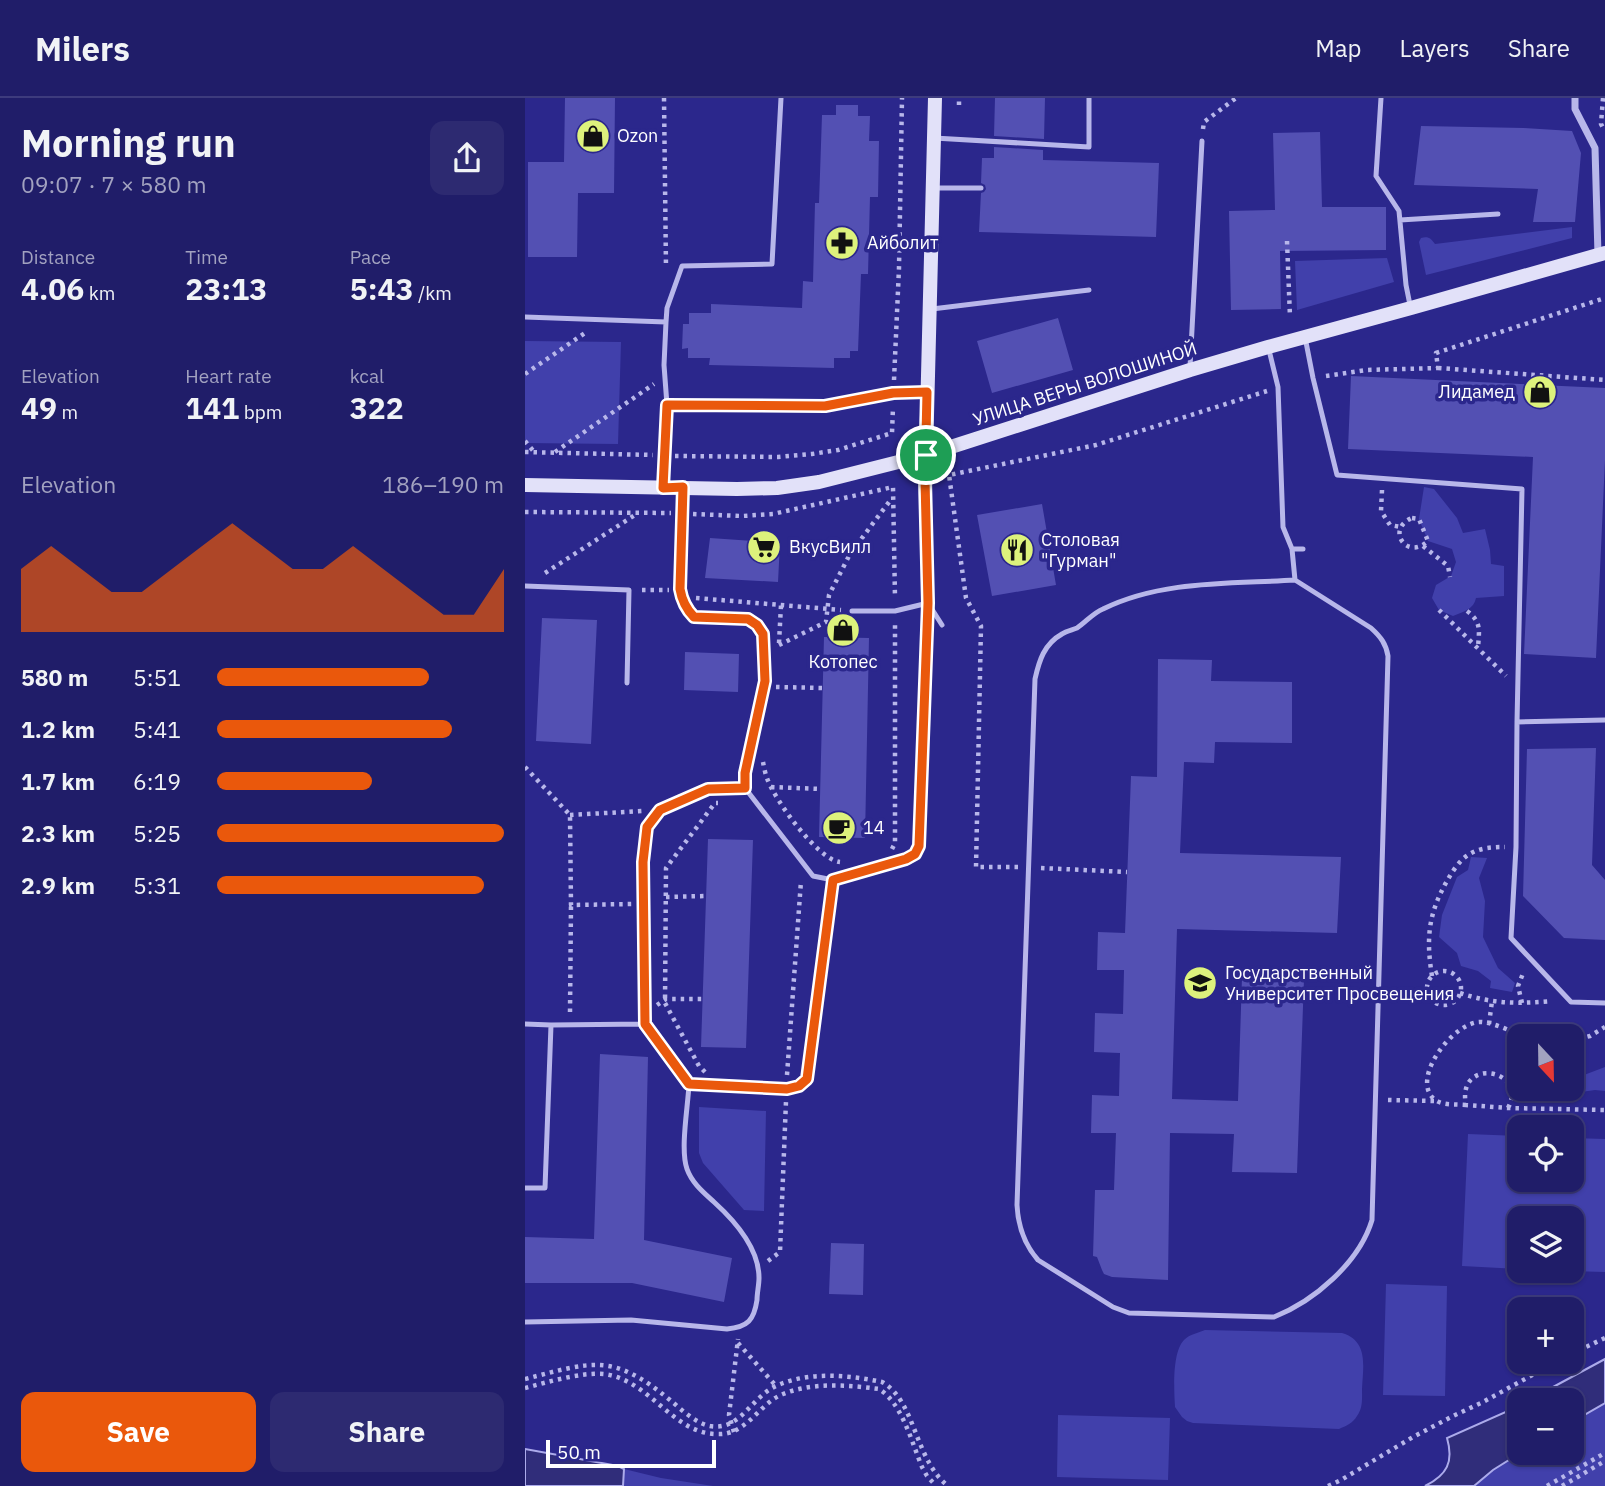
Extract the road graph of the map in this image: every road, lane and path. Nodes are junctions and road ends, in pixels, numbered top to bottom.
1 (664, 98) edge
2 (781, 98) edge
3 (902, 98) edge
4 (935, 98) edge
5 (959, 98) edge
6 (1089, 98) edge
7 (1236, 98) edge
8 (1381, 98) edge
9 (1575, 98) edge
10 (1603, 98) edge
11 (959, 105) dead end
12 (1605, 131) edge
13 (933, 138) junction
14 (1202, 141) joint
15 (932, 187) junction
16 (981, 188) dead end
17 (1498, 214) dead end
18 (1400, 220) junction
19 (1287, 241) dead end
20 (1602, 254) edge
21 (666, 280) dead end
22 (1089, 290) dead end
23 (1411, 308) junction
24 (929, 310) junction
25 (525, 317) edge
26 (1290, 317) dead end
27 (605, 320) junction
28 (666, 322) junction
29 (1305, 336) junction
30 (1268, 346) junction
31 (1439, 368) dead end
32 (1190, 370) junction
33 (525, 374) edge
34 (665, 377) junction
35 (1605, 380) edge
36 (927, 392) junction
37 (893, 393) junction
38 (667, 405) junction
39 (525, 441) edge
40 (525, 452) edge
41 (535, 453) junction
42 (554, 453) junction
43 (926, 455) junction
44 (665, 456) junction
45 (949, 475) dead end
46 (1382, 478) junction
47 (525, 485) edge
48 (683, 487) junction
49 (663, 488) junction
50 (893, 497) junction
51 (525, 512) edge
52 (638, 513) junction
53 (682, 513) junction
54 (1401, 527) junction
55 (1423, 546) junction
56 (1303, 549) dead end
57 (1292, 550) junction
58 (1450, 577) dead end
59 (536, 578) dead end
60 (1295, 580) junction
61 (525, 586) edge
62 (629, 590) junction
63 (681, 593) junction
64 (928, 603) junction
65 (781, 605) junction
66 (827, 609) junction
67 (1439, 610) dead end
68 (852, 611) joint
69 (895, 611) junction
70 (1467, 611) dead end
71 (943, 625) dead end
72 (779, 645) junction
73 (1478, 648) junction
74 (779, 653) dead end
75 (777, 676) dead end
76 (1518, 681) junction
77 (627, 683) dead end
78 (776, 687) junction
79 (823, 688) dead end
80 (776, 694) dead end
81 (1605, 720) edge
82 (1517, 722) junction
83 (764, 753) dead end
84 (525, 767) edge
85 (771, 787) junction
86 (745, 788) junction
87 (821, 789) dead end
88 (725, 803) dead end
89 (660, 810) junction
90 (570, 815) junction
91 (1516, 847) junction
92 (891, 851) dead end
93 (844, 863) dead end
94 (1021, 867) dead end
95 (1034, 868) dead end
96 (1127, 872) dead end
97 (833, 880) junction
98 (706, 896) dead end
99 (666, 897) junction
100 (645, 904) junction
101 (571, 905) junction
102 (1532, 960) junction
103 (1432, 976) junction
104 (1460, 993) junction
105 (1566, 996) junction
106 (1492, 1001) junction
107 (1522, 1003) junction
108 (1605, 1003) edge
109 (570, 1013) dead end
110 (525, 1024) edge
111 (645, 1024) junction
112 (1489, 1024) junction
113 (551, 1025) junction
114 (1605, 1027) edge
115 (1507, 1030) edge
116 (1584, 1038) edge
117 (711, 1078) dead end
118 (689, 1084) junction
119 (1376, 1100) junction
120 (1436, 1101) junction
121 (1467, 1105) junction
122 (1508, 1108) junction
123 (1605, 1110) edge
124 (525, 1188) edge
125 (525, 1322) edge
126 (740, 1327) junction
127 (1605, 1338) edge
128 (738, 1342) junction
129 (1584, 1348) edge
130 (1534, 1374) edge
131 (525, 1379) edge
132 (776, 1386) junction
133 (525, 1388) edge
134 (731, 1423) junction
135 (734, 1432) junction
136 (1605, 1453) edge
137 (1605, 1461) edge
138 (946, 1485) edge
139 (936, 1486) edge
140 (1328, 1486) edge
141 (1547, 1486) edge
142 (1562, 1486) edge

1 - 21 path
2 - 28 lane
3 - 37 path
4 - 13 street
5 - 11 path
6 - 13 lane
7 - 14 path
8 - 18 lane
9 - 20 street
10 - 12 path
13 - 15 street
14 - 32 lane
15 - 16 lane
15 - 24 street
17 - 18 lane
18 - 23 lane
19 - 26 path
20 - 23 street, УЛИЦА ВЕРЫ ВОЛОШИНОЙ
22 - 24 lane
23 - 29 street, УЛИЦА ВЕРЫ ВОЛОШИНОЙ
24 - 36 street
25 - 27 lane
27 - 28 lane
27 - 33 path
28 - 34 lane
29 - 30 street, УЛИЦА ВЕРЫ ВОЛОШИНОЙ
29 - 46 lane
30 - 32 street, УЛИЦА ВЕРЫ ВОЛОШИНОЙ
30 - 57 lane
31 - 35 path
32 - 43 street, УЛИЦА ВЕРЫ ВОЛОШИНОЙ
34 - 38 lane
34 - 42 path
36 - 37 lane
36 - 43 street
37 - 38 lane
37 - 44 path
38 - 44 lane
39 - 41 path
40 - 41 path
41 - 42 path
42 - 44 path
43 - 48 street, УЛИЦА ВЕРЫ ВОЛОШИНОЙ
43 - 64 street
44 - 49 lane
45 - 94 path
46 - 54 path
46 - 76 lane
47 - 49 street, УЛИЦА ВЕРЫ ВОЛОШИНОЙ
48 - 49 street, УЛИЦА ВЕРЫ ВОЛОШИНОЙ
48 - 53 lane
50 - 53 path
50 - 66 path
50 - 69 path
51 - 52 path
52 - 53 path
52 - 59 path
53 - 63 lane
54 - 55 path
54 - 55 path
55 - 58 path
56 - 57 lane
57 - 60 lane
60 - 119 lane
60 - 119 lane
61 - 62 lane
62 - 63 path
62 - 77 lane
63 - 65 path
63 - 86 lane
64 - 69 lane
64 - 71 lane
64 - 97 lane
65 - 66 path
65 - 72 path
66 - 68 path
66 - 72 path
67 - 73 path
68 - 69 lane
69 - 92 path
70 - 73 path
72 - 74 path
73 - 76 path
75 - 78 path
76 - 82 lane
78 - 79 path
78 - 80 path
81 - 82 lane
82 - 91 lane
83 - 85 path
84 - 90 path
85 - 87 path
85 - 93 path
86 - 89 lane
86 - 97 lane
88 - 99 path
89 - 90 path
89 - 100 lane
90 - 101 path
91 - 102 lane
91 - 103 path
95 - 96 path
97 - 118 lane
98 - 99 path
99 - 117 path
100 - 101 path
100 - 111 lane
101 - 109 path
102 - 105 lane
102 - 107 path
103 - 104 path
103 - 104 path
104 - 106 path
105 - 107 path
105 - 108 lane
106 - 107 path
106 - 112 path
110 - 113 lane
111 - 113 lane
111 - 118 lane
112 - 115 path
112 - 120 path
113 - 124 lane
114 - 116 path
118 - 126 lane
119 - 120 path
120 - 121 path
121 - 122 path
121 - 122 path
122 - 123 path
125 - 126 lane
126 - 128 path
127 - 129 path
128 - 132 path
128 - 134 path
130 - 140 path
131 - 134 path
132 - 134 path
132 - 138 path
133 - 135 path
134 - 135 path
135 - 139 path
136 - 141 path
137 - 142 path

